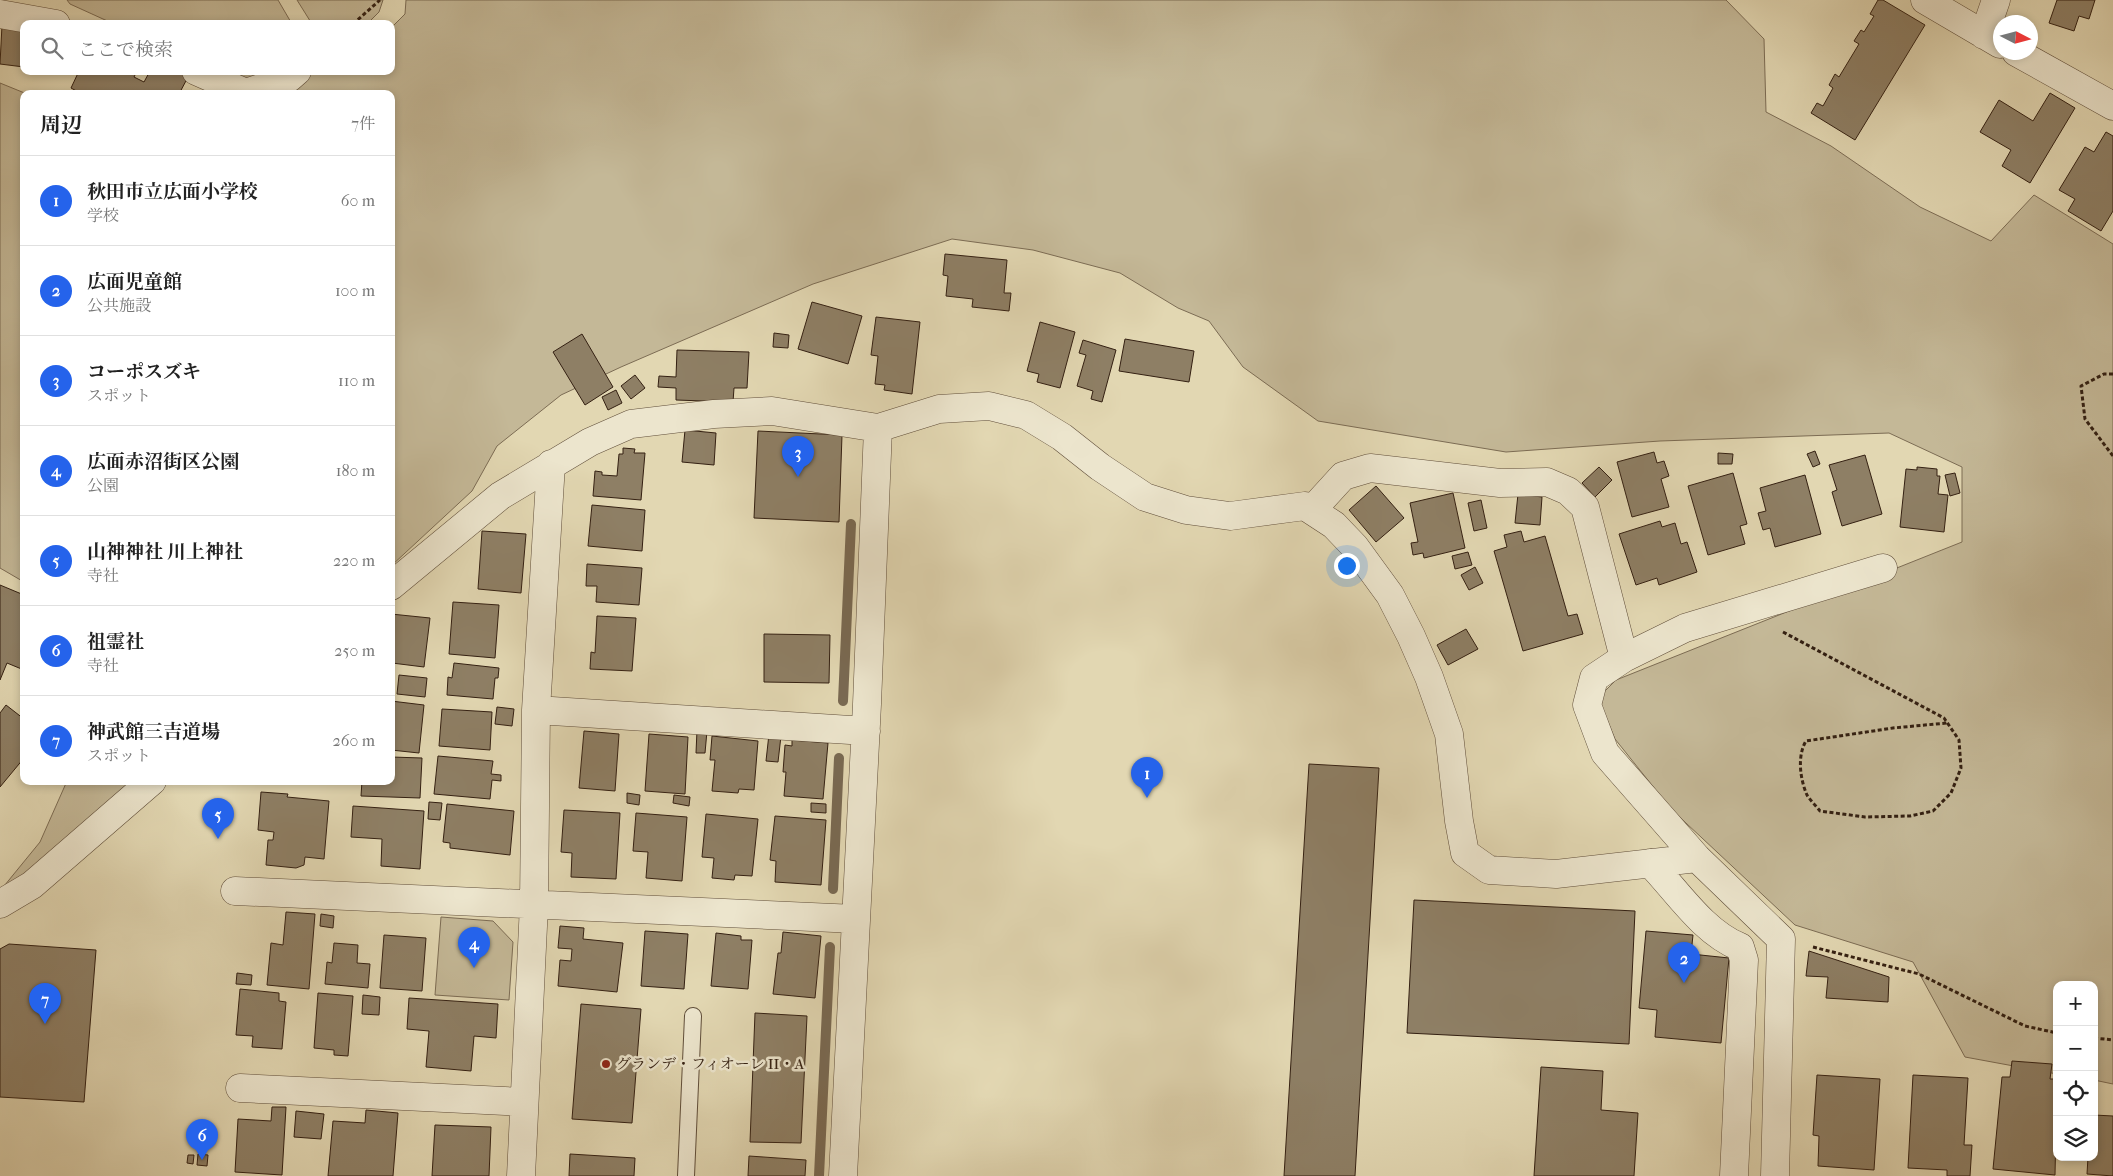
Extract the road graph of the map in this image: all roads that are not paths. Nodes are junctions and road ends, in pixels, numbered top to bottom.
1 (1925, 0) edge
2 (1996, 0) edge
3 (0, 14) edge
4 (34, 20) edge
5 (1992, 39) edge
6 (2030, 60) edge
7 (206, 75) edge
8 (292, 75) edge
9 (241, 90) edge
10 (252, 90) edge
11 (2113, 106) edge
12 (878, 428) junction
13 (551, 464) junction
14 (1312, 510) junction
15 (1883, 568) dead end
16 (395, 583) edge
17 (1624, 658) junction
18 (536, 710) junction
19 (866, 731) junction
20 (147, 785) edge
21 (1697, 858) junction
22 (1650, 863) junction
23 (235, 891) dead end
24 (0, 904) edge
25 (534, 905) junction
26 (856, 919) junction
27 (694, 1016) dead end
28 (240, 1088) dead end
29 (523, 1102) junction
30 (521, 1176) edge
31 (686, 1176) edge
32 (843, 1176) edge
33 (1734, 1176) edge
34 (1775, 1176) edge

1 - 5 street
2 - 5 street
3 - 4 street
6 - 11 street
7 - 9 street
8 - 10 street
12 - 13 street
12 - 14 street
12 - 19 street
13 - 16 street
13 - 18 street
14 - 17 street
14 - 22 street
15 - 17 street
17 - 21 street
18 - 19 street
18 - 25 street
19 - 26 street
20 - 24 street
21 - 22 street
21 - 34 street
22 - 33 street
23 - 25 street
25 - 26 street
25 - 29 street
26 - 32 street
27 - 31 lane
28 - 29 street
29 - 30 street

